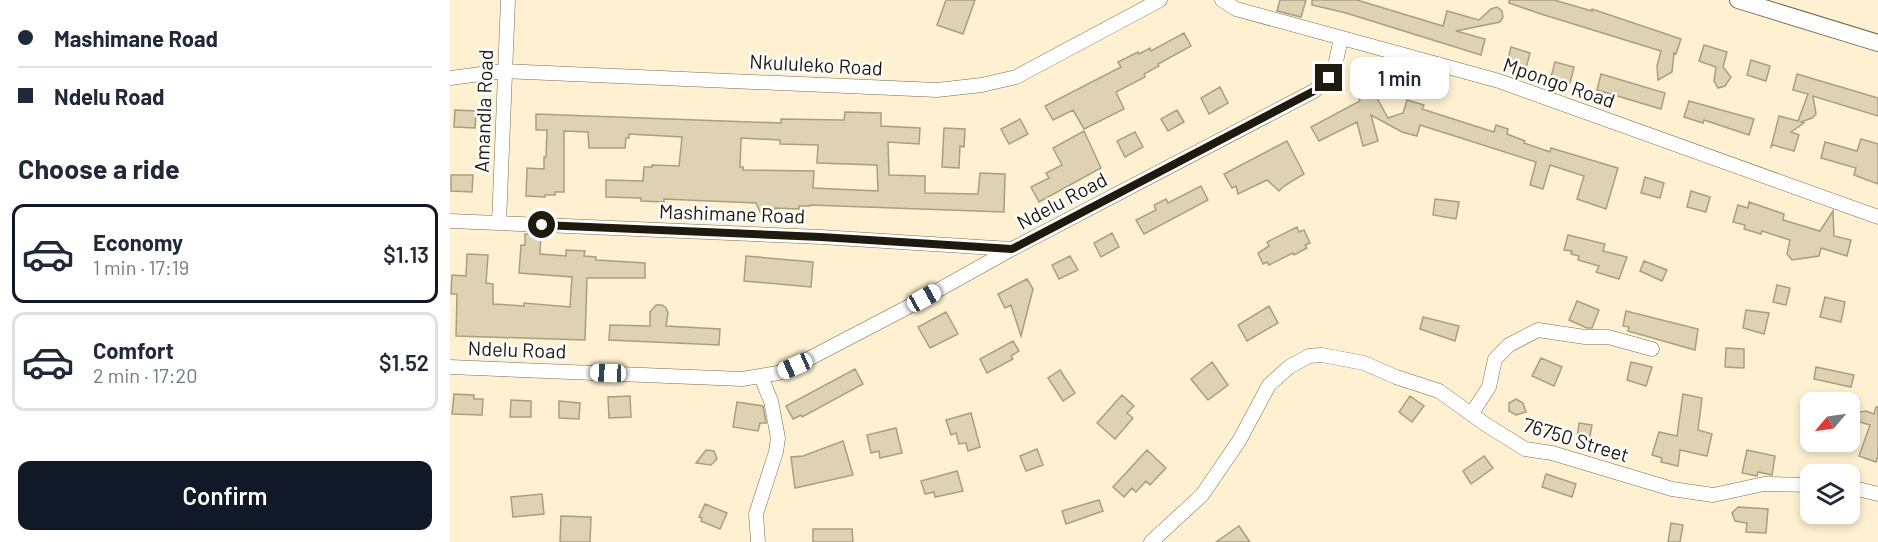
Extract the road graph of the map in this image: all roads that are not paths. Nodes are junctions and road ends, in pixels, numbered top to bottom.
1 (508, 0) edge
2 (1160, 0) edge
3 (1222, 0) edge
4 (1738, 0) edge
5 (1341, 38) junction
6 (1878, 43) edge
7 (504, 71) junction
8 (450, 78) edge
9 (1878, 217) edge
10 (450, 221) edge
11 (499, 223) junction
12 (1012, 249) junction
13 (1652, 349) dead end
14 (450, 367) edge
15 (761, 377) junction
16 (1472, 413) junction
17 (1800, 486) edge
18 (1860, 490) edge
19 (1878, 494) edge
20 (758, 542) edge
21 (1150, 542) edge

1 - 7 street, Amandla Road
2 - 7 street, Nkululeko Road
3 - 5 street, Mpongo Road
4 - 6 street
5 - 9 street, Mpongo Road
5 - 12 street, Ndelu Road
7 - 8 street, Nkululeko Road
7 - 11 street, Amandla Road
10 - 11 street, Mashimane Road
11 - 12 street, Mashimane Road
12 - 15 street, Ndelu Road
13 - 16 street
14 - 15 street, Ndelu Road
15 - 20 street
16 - 17 street, 76750 Street
16 - 21 street, 76750 Street
18 - 19 street

